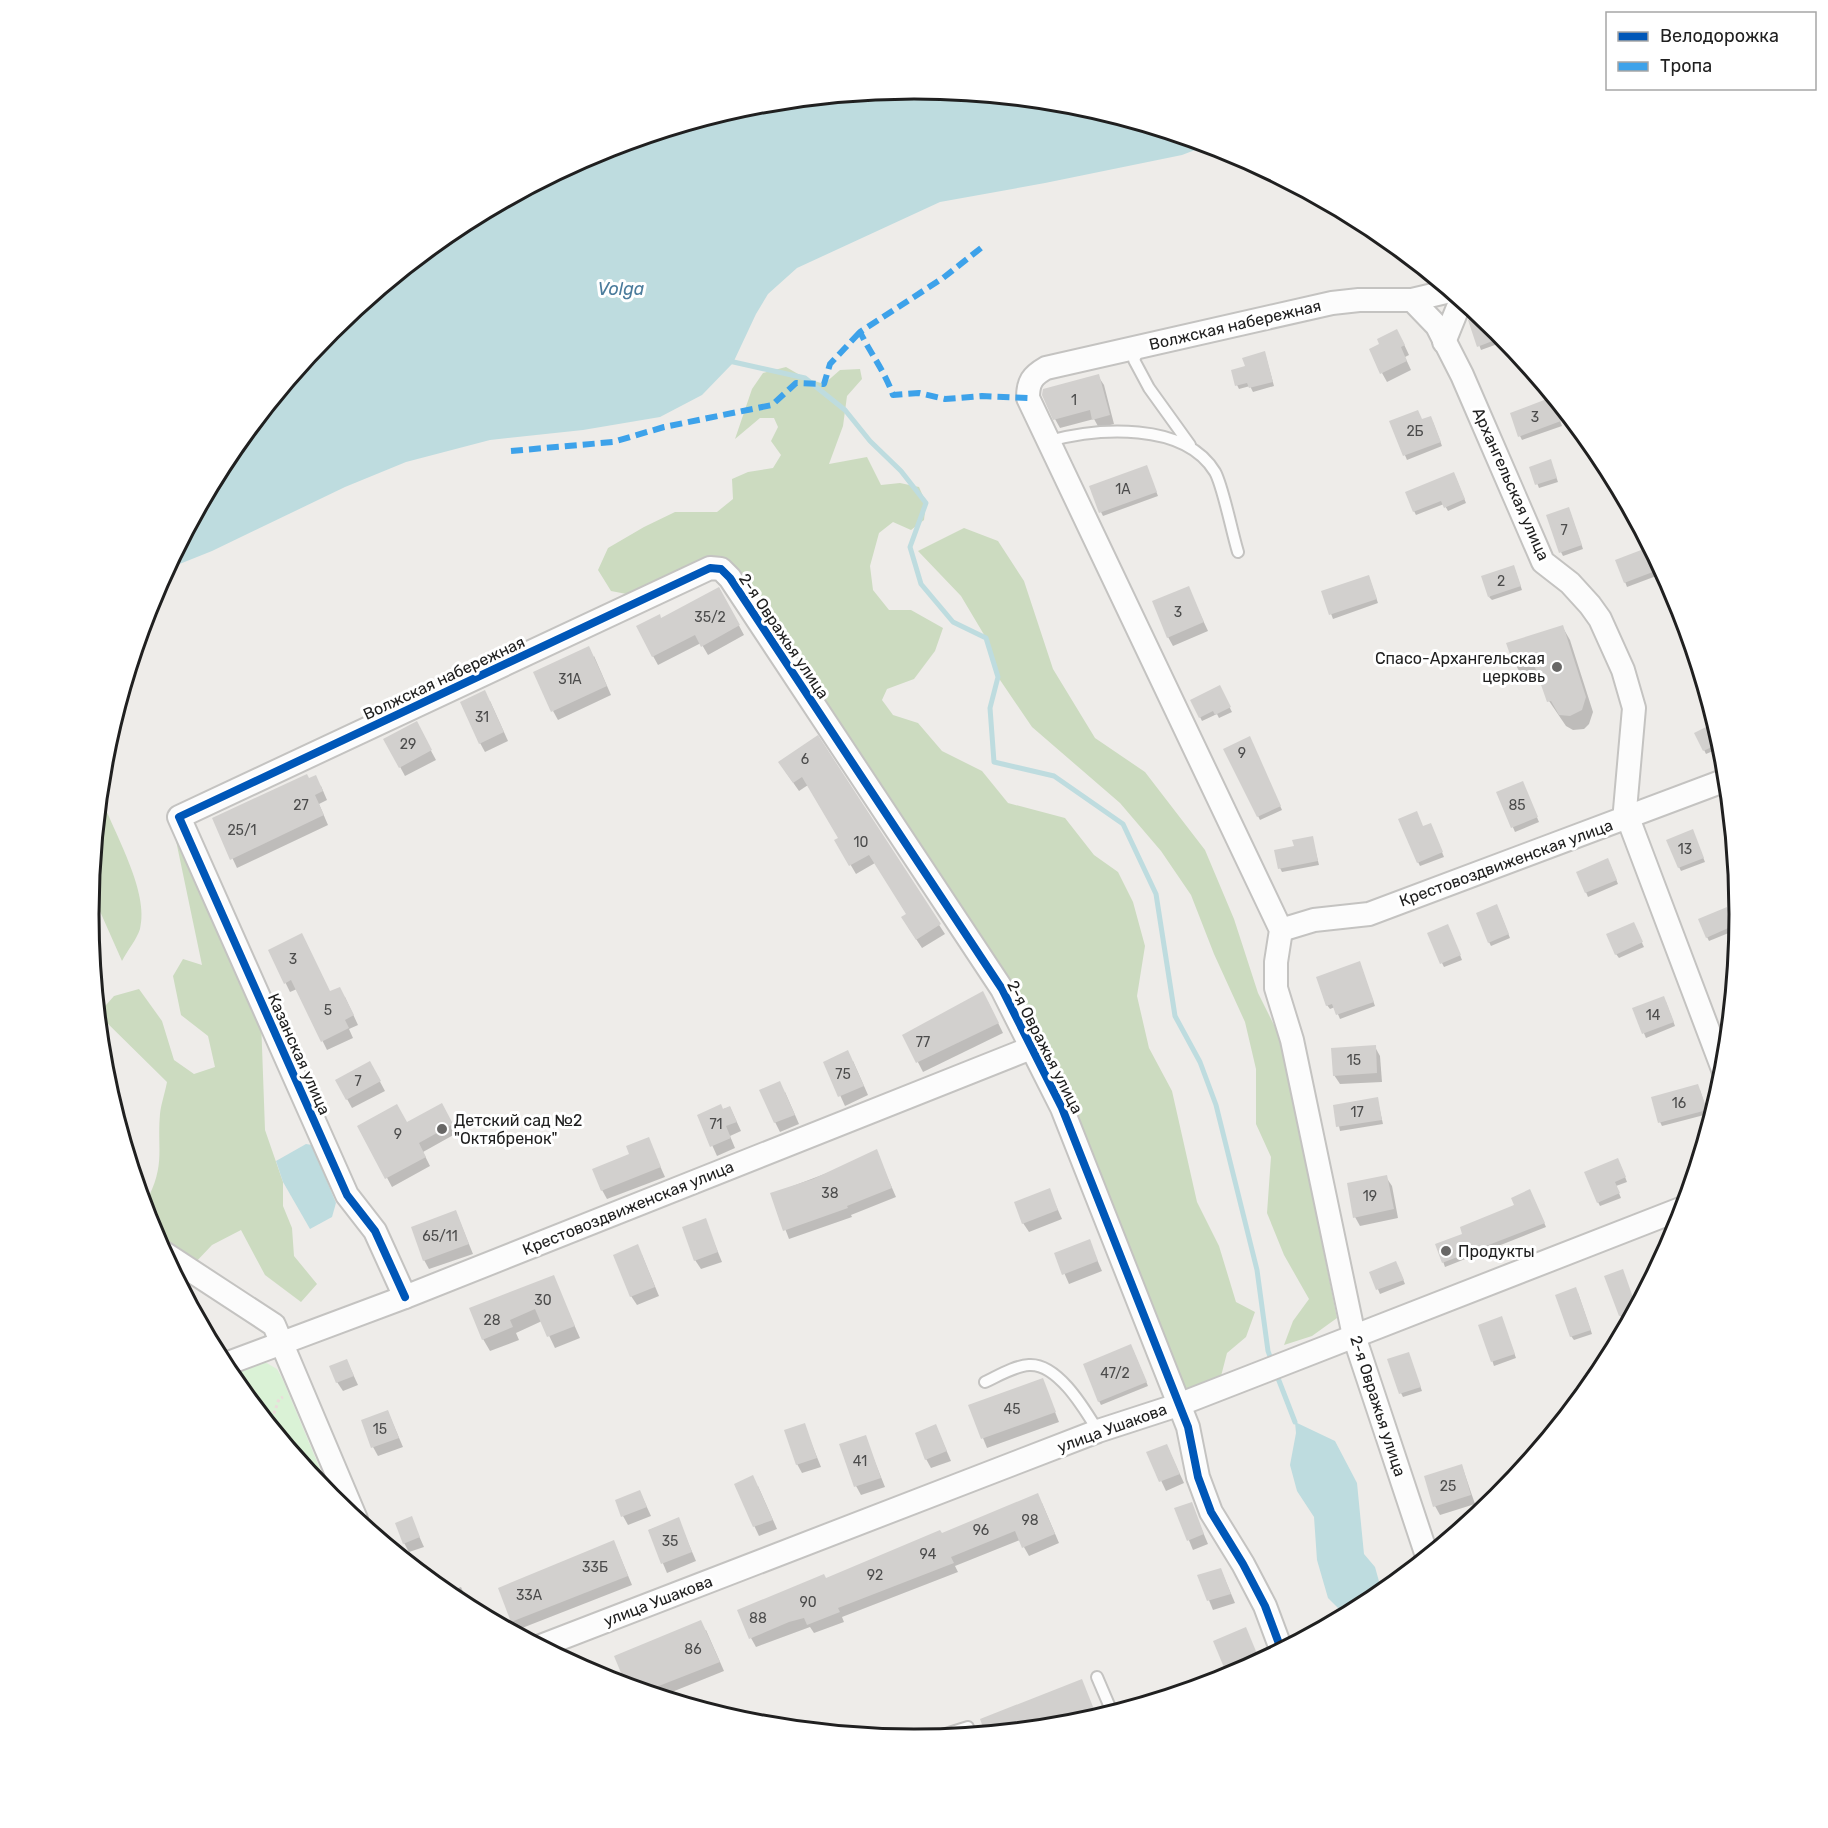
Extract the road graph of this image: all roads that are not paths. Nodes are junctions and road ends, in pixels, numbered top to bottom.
1 (1441, 293) edge
2 (1412, 300) junction
3 (1458, 308) edge
4 (1444, 342) junction
5 (1141, 346) junction
6 (1048, 441) junction
7 (1192, 448) junction
8 (1238, 552) dead end
9 (721, 569) joint
10 (1718, 783) edge
11 (179, 817) joint
12 (1628, 818) junction
13 (1281, 930) junction
14 (1031, 1048) junction
15 (1717, 1052) edge
16 (1672, 1212) edge
17 (177, 1262) edge
18 (405, 1297) junction
19 (1354, 1336) junction
20 (282, 1343) junction
21 (233, 1362) edge
22 (985, 1382) dead end
23 (1178, 1405) junction
24 (1098, 1431) junction
25 (348, 1499) edge
26 (1425, 1549) edge
27 (550, 1643) edge
28 (1279, 1643) edge
29 (1097, 1677) dead end
30 (1109, 1705) edge

1 - 2 street, Волжская набережная
2 - 4 street, Архангельская улица
2 - 5 street, Волжская набережная
3 - 4 street
4 - 12 street, Архангельская улица
5 - 6 street, Волжская набережная
5 - 7 lane
6 - 7 lane
6 - 13 street
7 - 8 lane
9 - 11 street, Волжская набережная
9 - 14 street, 2-я Овражья улица
10 - 12 street, Крестовоздвиженская улица
11 - 18 street, Казанская улица
12 - 13 street, Крестовоздвиженская улица
12 - 15 street, Архангельская улица
13 - 19 street, 2-я Овражья улица
14 - 18 street, Крестовоздвиженская улица
14 - 23 street, 2-я Овражья улица
16 - 19 street, улица Ушакова
17 - 20 street
18 - 20 street, Крестовоздвиженская улица
19 - 23 street, улица Ушакова
19 - 26 street, 2-я Овражья улица
20 - 21 street, Крестовоздвиженская улица
20 - 25 street
22 - 24 lane
23 - 24 street, улица Ушакова
23 - 28 street, 2-я Овражья улица
24 - 27 street, улица Ушакова
29 - 30 lane

